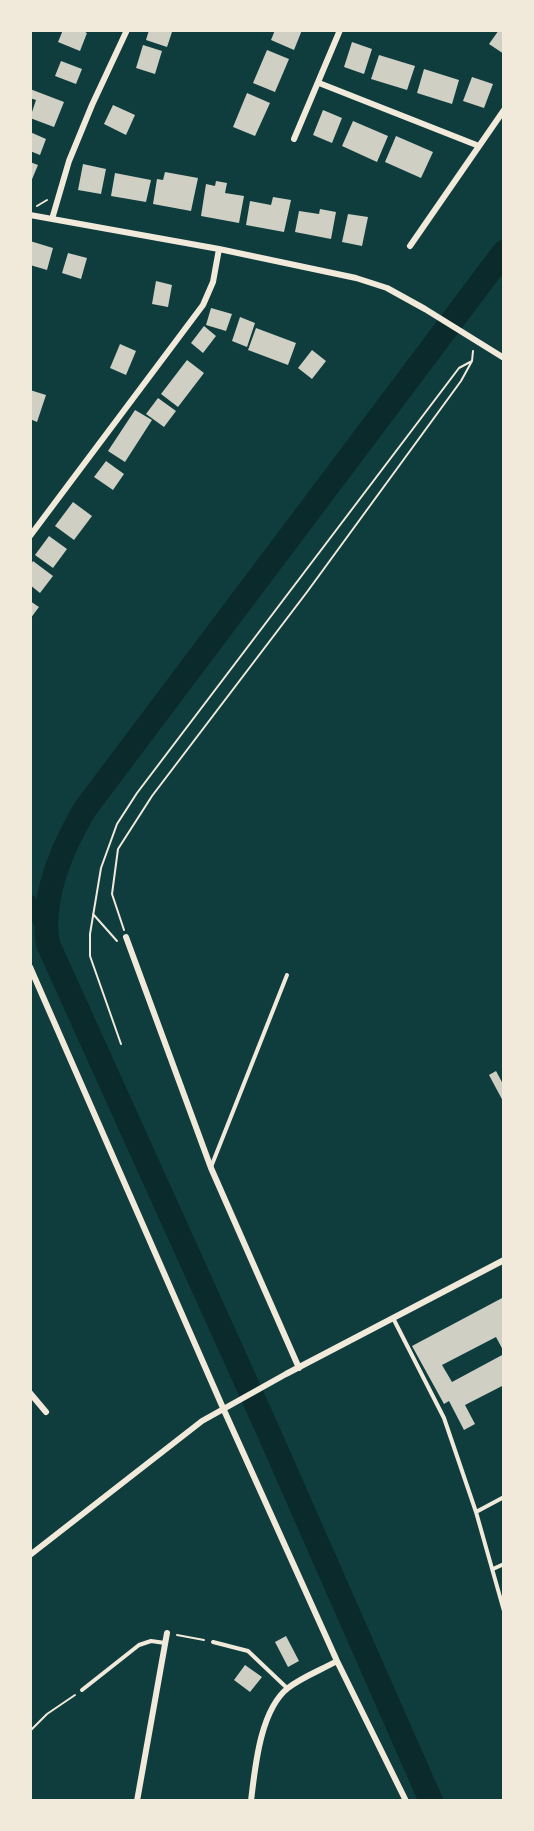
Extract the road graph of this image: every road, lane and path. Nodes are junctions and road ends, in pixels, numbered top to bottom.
1 (127, 30) edge
2 (340, 30) edge
3 (319, 84) junction
4 (504, 110) edge
5 (294, 139) dead end
6 (479, 146) junction
7 (30, 215) edge
8 (52, 219) junction
9 (410, 246) dead end
10 (219, 249) junction
11 (474, 339) junction
12 (504, 358) edge
13 (472, 361) junction
14 (30, 536) edge
15 (93, 914) junction
16 (126, 937) joint
17 (121, 947) dead end
18 (30, 966) edge
19 (287, 975) dead end
20 (121, 1044) dead end
21 (211, 1168) junction
22 (504, 1260) edge
23 (393, 1318) junction
24 (299, 1368) junction
25 (30, 1393) edge
26 (223, 1408) junction
27 (46, 1412) dead end
28 (504, 1497) edge
29 (476, 1512) junction
30 (30, 1555) edge
31 (504, 1564) edge
32 (493, 1569) junction
33 (504, 1611) edge
34 (167, 1634) joint
35 (213, 1642) joint
36 (165, 1643) junction
37 (337, 1661) junction
38 (288, 1688) junction
39 (82, 1690) joint
40 (30, 1731) edge
41 (137, 1801) edge
42 (251, 1801) edge
43 (406, 1801) edge

1 - 8 street
2 - 3 street
3 - 5 street
3 - 6 street
4 - 6 street
6 - 9 street
7 - 8 street
8 - 10 street
10 - 11 street
10 - 14 street
11 - 12 street
11 - 13 path
13 - 15 path
13 - 16 path
15 - 17 path
15 - 20 path
16 - 21 street
18 - 26 street
19 - 21 lane
21 - 24 street
22 - 23 street
23 - 24 street
23 - 29 lane
24 - 26 street
25 - 27 street
26 - 30 street
26 - 37 street
28 - 29 lane
29 - 32 lane
31 - 32 lane
32 - 33 lane
34 - 35 path
34 - 36 street
35 - 38 lane
36 - 39 lane
36 - 41 street
37 - 38 street
37 - 43 street
38 - 42 street
39 - 40 path

